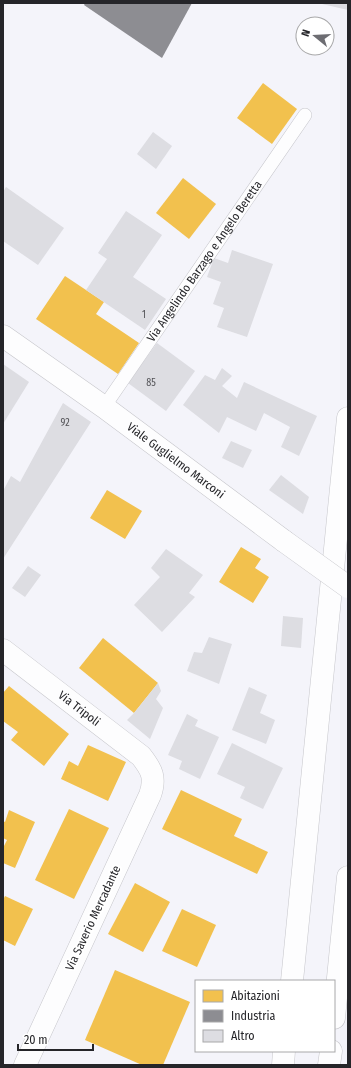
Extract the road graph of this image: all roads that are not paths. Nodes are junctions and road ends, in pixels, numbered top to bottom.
1 (305, 115) dead end
2 (3, 336) edge
3 (104, 407) junction
4 (348, 418) edge
5 (348, 587) edge
6 (3, 650) edge
7 (150, 770) joint
8 (348, 877) edge
9 (292, 980) edge
10 (335, 1008) edge
11 (284, 1052) edge
12 (331, 1052) edge
13 (26, 1065) edge
14 (283, 1065) edge
15 (329, 1065) edge

1 - 3 lane, Via Angelindo Barzago e Angelo Beretta
2 - 3 main road, Viale Guglielmo Marconi
3 - 5 main road, Viale Guglielmo Marconi, bridge
4 - 9 main road
6 - 7 main road, Via Tripoli
7 - 13 main road, Via Saverio Mercadante
8 - 10 main road
11 - 14 main road
12 - 15 main road

